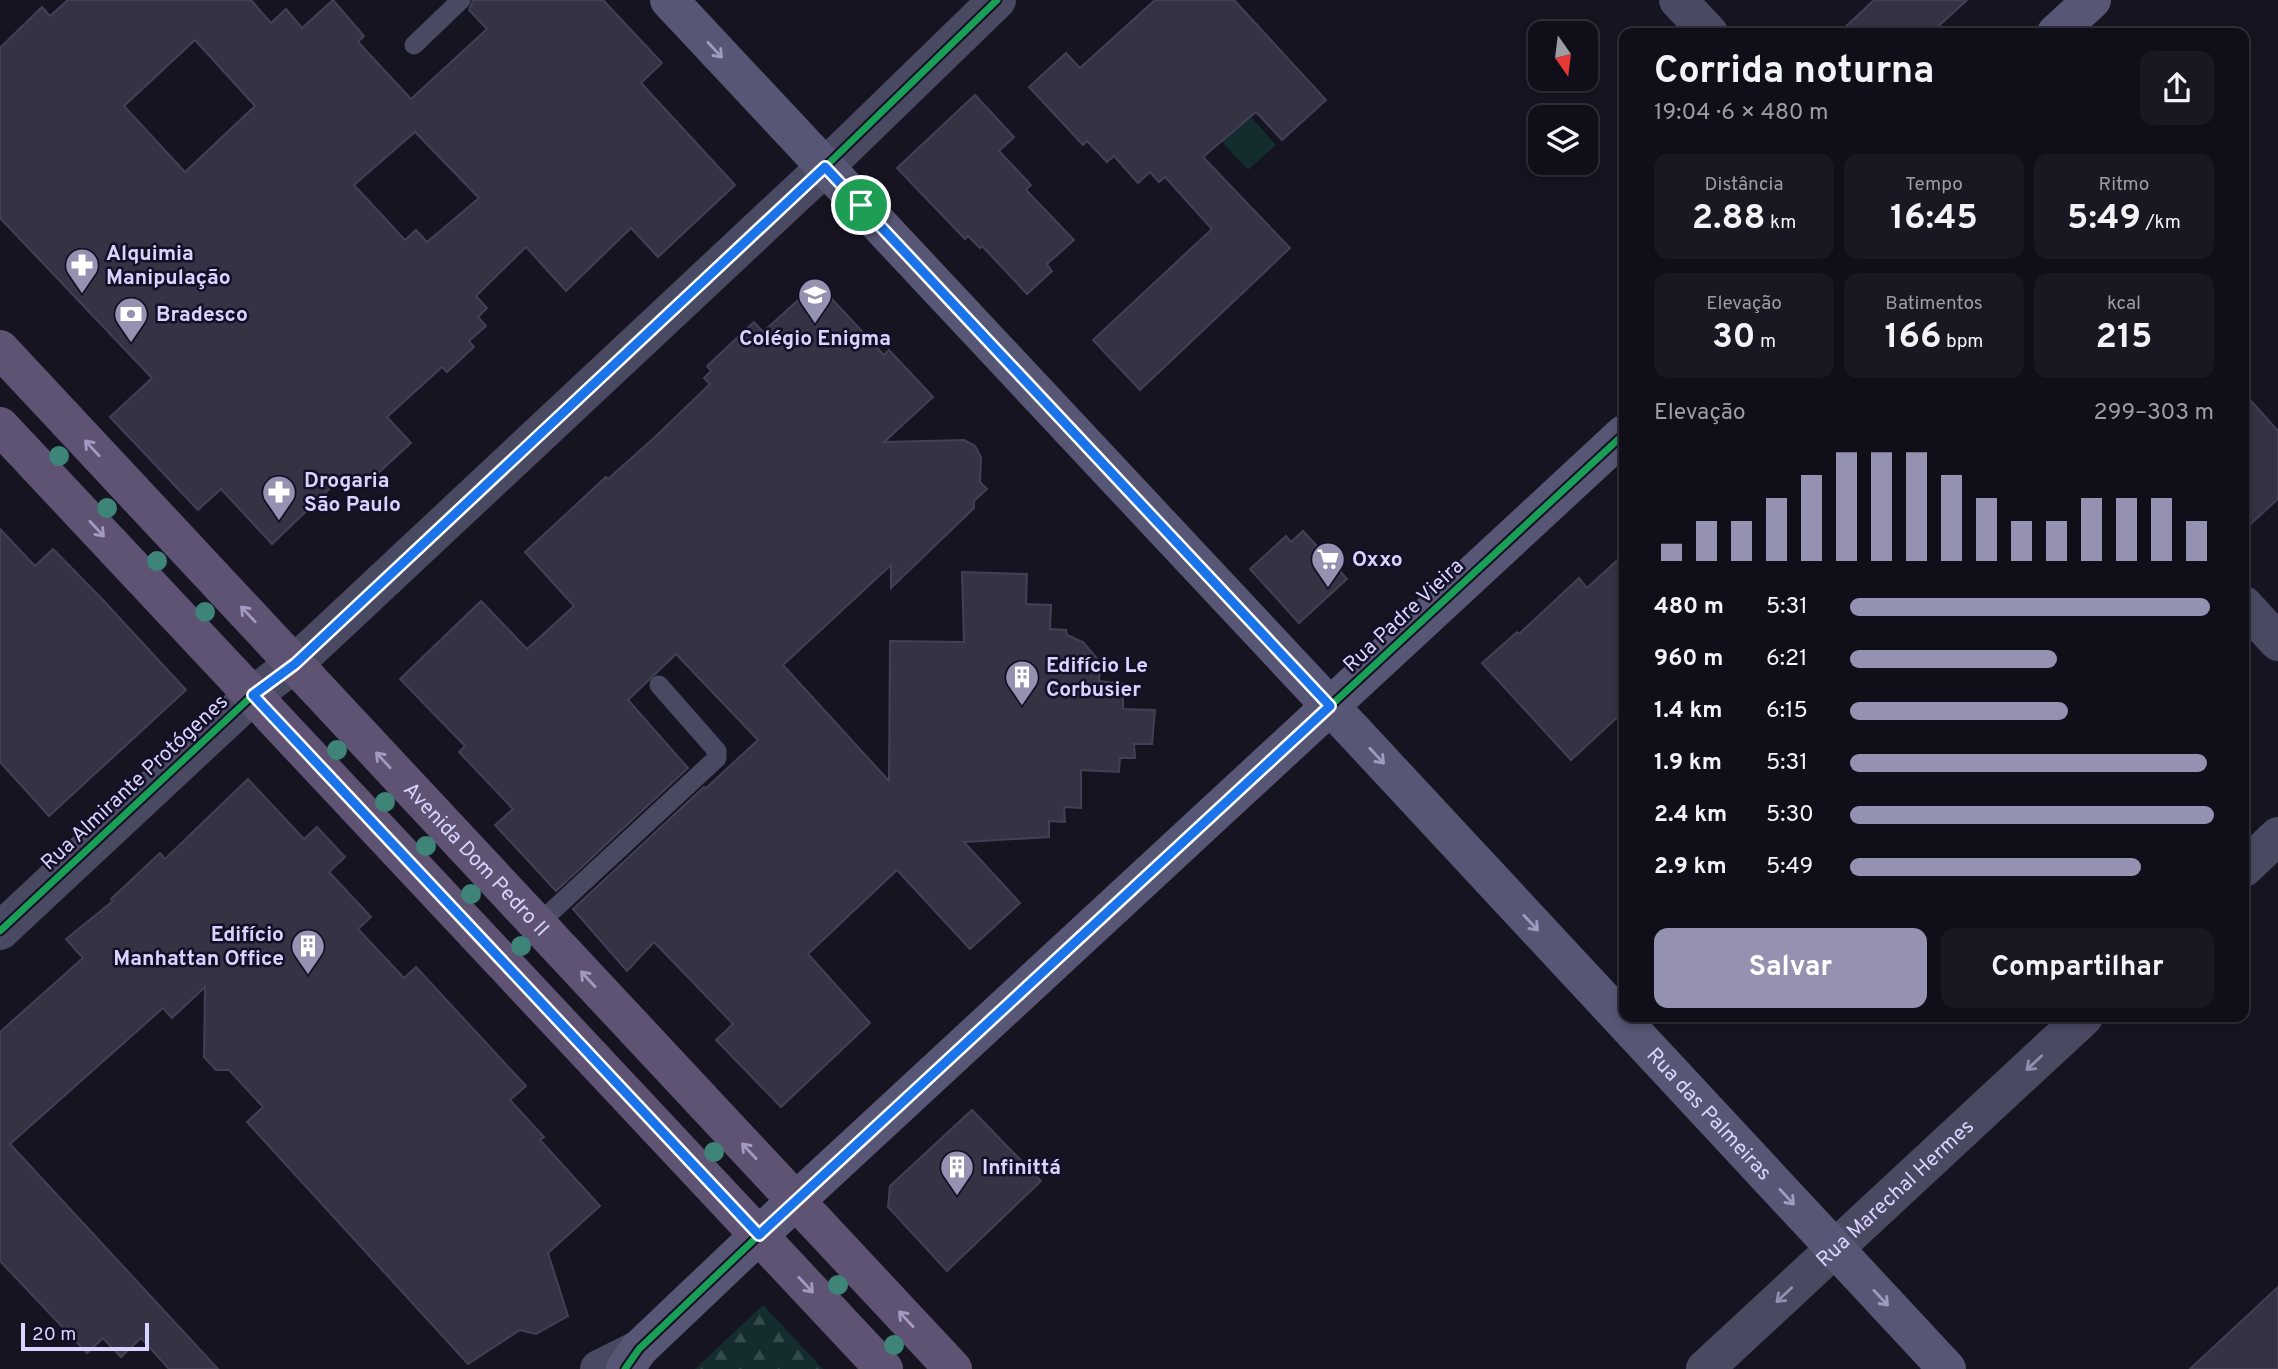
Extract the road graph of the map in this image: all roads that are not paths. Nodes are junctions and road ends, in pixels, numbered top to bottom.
1 (461, 0) edge
2 (669, 0) edge
3 (998, 0) edge
4 (1678, 0) edge
5 (2092, 0) edge
6 (1704, 28) edge
7 (2061, 28) edge
8 (414, 45) dead end
9 (825, 167) junction
10 (0, 349) edge
11 (0, 426) edge
12 (1619, 439) edge
13 (2249, 610) edge
14 (2278, 642) edge
15 (295, 664) junction
16 (659, 685) dead end
17 (253, 695) junction
18 (1330, 706) junction
19 (2278, 836) edge
20 (2249, 863) edge
21 (537, 925) junction
22 (0, 930) edge
23 (1619, 1017) edge
24 (1624, 1022) edge
25 (2079, 1022) edge
26 (795, 1201) junction
27 (759, 1235) junction
28 (1834, 1248) junction
29 (632, 1359) edge
30 (599, 1369) edge
31 (884, 1369) edge
32 (953, 1369) edge
33 (1704, 1369) edge
34 (1947, 1369) edge

1 - 8 lane
2 -> 9 main road, Rua das Palmeiras
3 - 9 street, Rua Almirante Protógenes
4 - 6 street
5 - 7 main road
9 - 15 street, Rua Almirante Protógenes
9 - 18 main road, Rua das Palmeiras
15 -> 10 main road, Avenida Dom Pedro II
11 -> 17 main road
12 - 18 main road, Rua Padre Vieira
13 - 14 street
15 - 17 street, Rua Almirante Protógenes
21 -> 15 main road, Avenida Dom Pedro II
16 - 21 lane
17 - 22 street, Rua Almirante Protógenes
17 - 27 main road
18 -> 23 main road, Rua das Palmeiras
18 - 26 main road, Rua Padre Vieira
19 - 20 street
26 -> 21 main road, Avenida Dom Pedro II
24 -> 28 main road, Rua das Palmeiras
25 -> 28 street, Rua Marechal Hermes
26 - 27 main road, Rua Padre Vieira
32 -> 26 main road, Avenida Dom Pedro II
27 - 29 main road, Rua Padre Vieira
27 -> 31 main road
28 -> 33 street, Rua Marechal Hermes
28 -> 34 main road, Rua das Palmeiras
29 - 30 street

